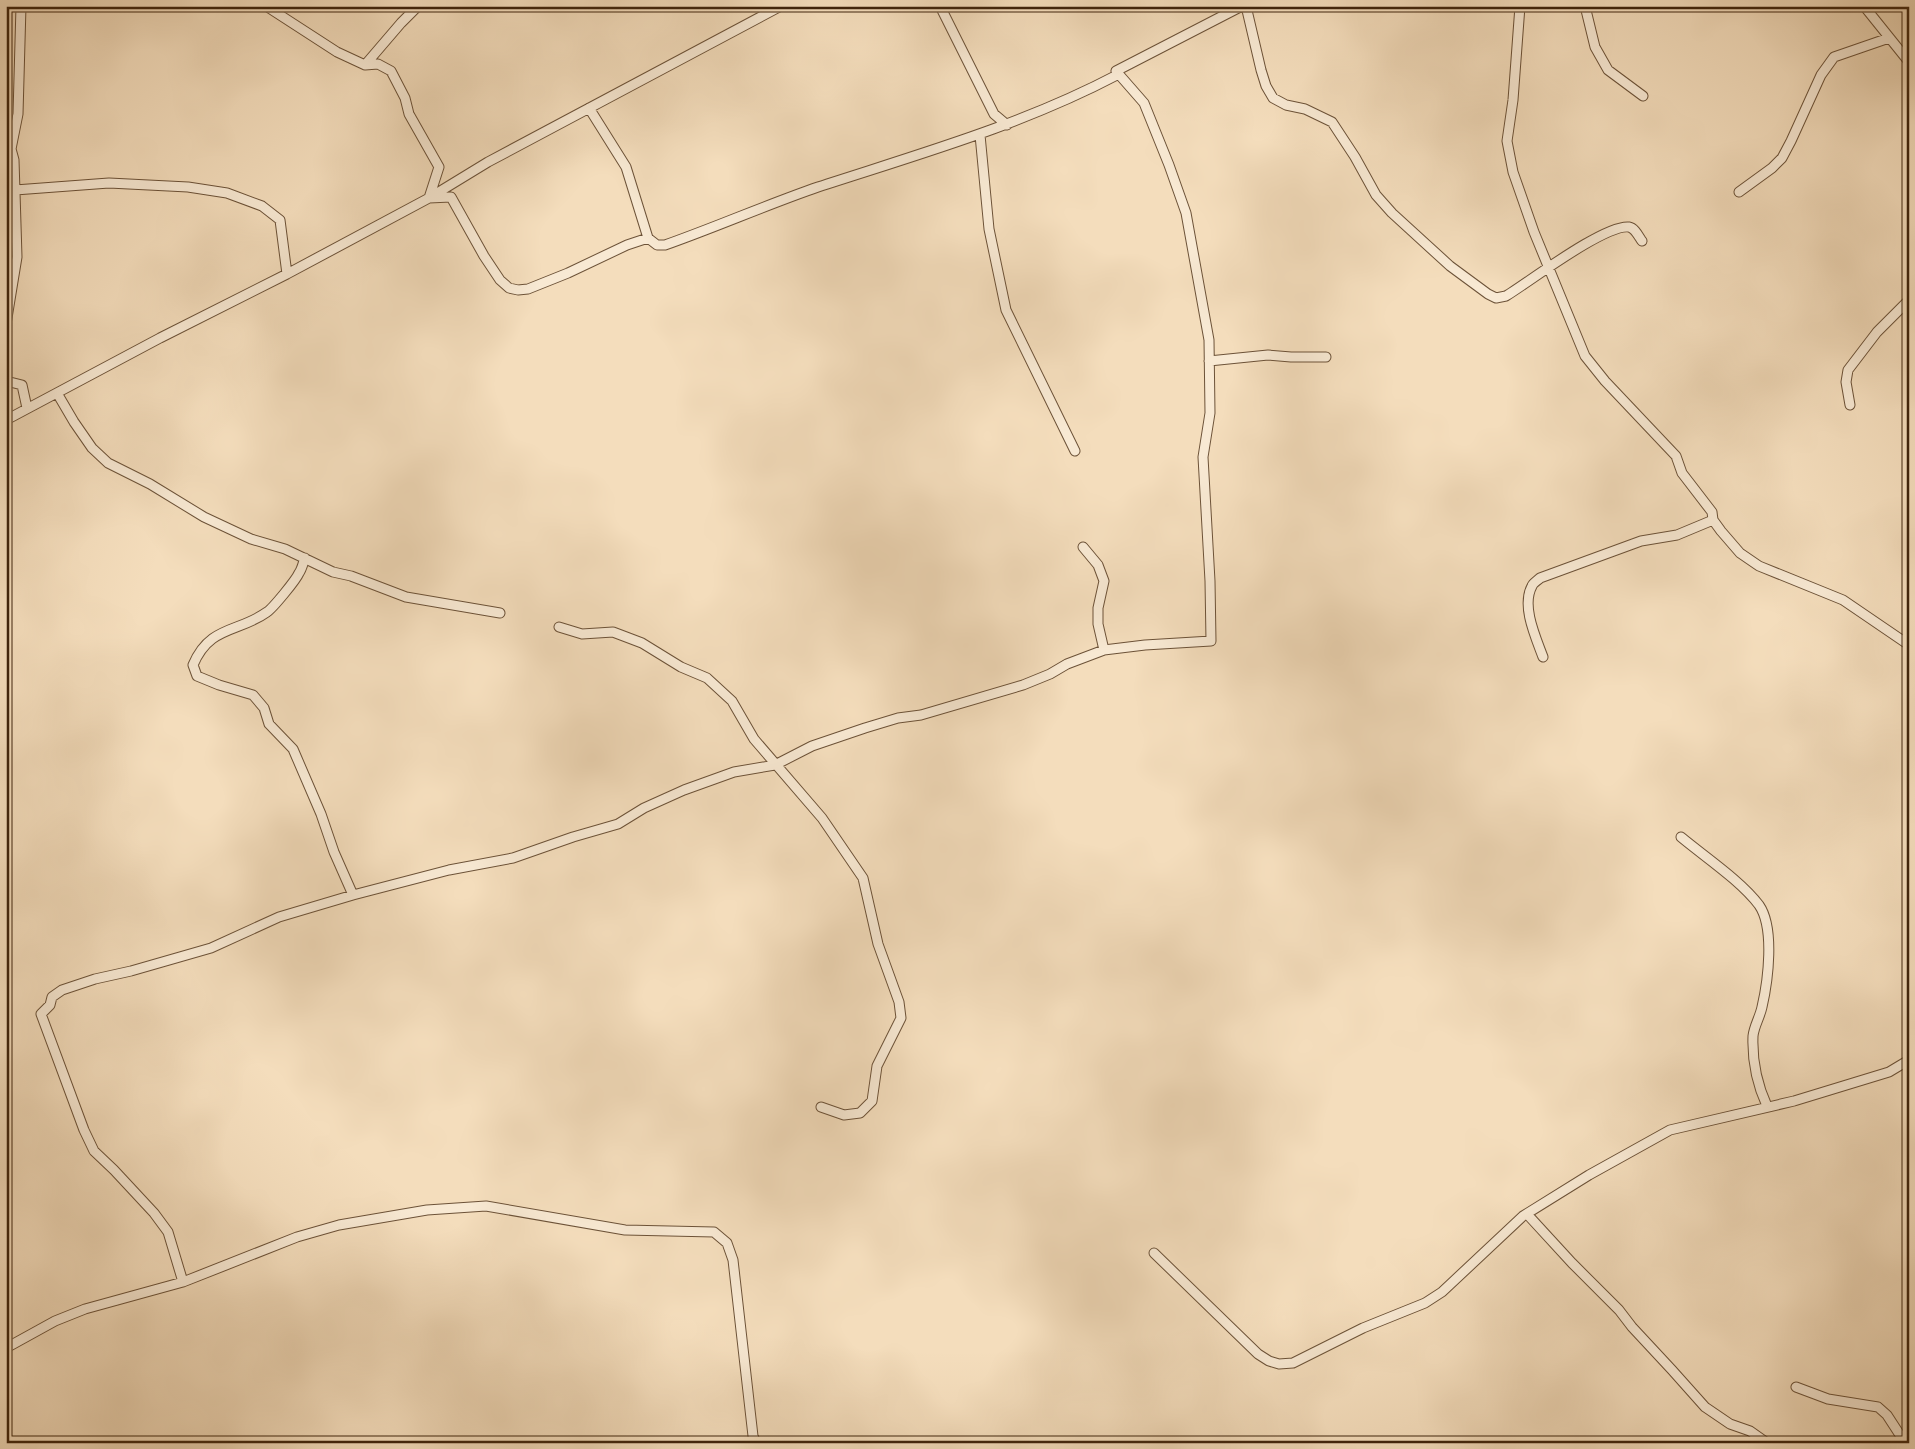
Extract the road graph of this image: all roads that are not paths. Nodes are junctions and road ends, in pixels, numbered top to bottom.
1 (21, 6) edge
2 (266, 6) edge
3 (418, 6) edge
4 (781, 6) edge
5 (940, 6) edge
6 (1244, 6) edge
7 (1520, 6) edge
8 (1586, 6) edge
9 (1864, 6) edge
10 (1890, 38) junction
11 (1909, 62) edge
12 (366, 65) junction
13 (1116, 71) junction
14 (1642, 96) dead end
15 (589, 108) junction
16 (994, 114) junction
17 (1007, 125) junction
18 (990, 132) junction
19 (980, 135) junction
20 (9, 147) edge
21 (15, 190) junction
22 (1739, 192) dead end
23 (429, 198) junction
24 (648, 238) junction
25 (1642, 241) dead end
26 (1549, 268) junction
27 (286, 274) junction
28 (1909, 300) edge
29 (6, 324) edge
30 (1326, 357) dead end
31 (1209, 361) junction
32 (6, 381) edge
33 (58, 393) junction
34 (1850, 405) dead end
35 (27, 408) junction
36 (6, 420) edge
37 (1074, 451) dead end
38 (1713, 520) junction
39 (1083, 547) dead end
40 (304, 558) junction
41 (500, 612) dead end
42 (559, 627) dead end
43 (1909, 645) edge
44 (1104, 650) junction
45 (1543, 657) dead end
46 (776, 765) junction
47 (1681, 837) dead end
48 (353, 895) junction
49 (1909, 1060) edge
50 (1767, 1106) junction
51 (821, 1108) dead end
52 (1527, 1214) junction
53 (1154, 1253) dead end
54 (183, 1282) junction
55 (6, 1348) edge
56 (1796, 1387) dead end
57 (756, 1443) edge
58 (1767, 1443) edge
59 (1902, 1443) edge

1 - 20 street
2 - 12 street
3 - 12 street
4 - 15 street
5 - 16 street
6 - 13 street
6 - 26 street
7 - 26 street
8 - 14 street
9 - 10 street
10 - 11 street
10 - 22 street
12 - 23 street
13 - 17 street
13 - 31 street
15 - 23 street
15 - 24 street
16 - 17 street
16 - 18 street
17 - 18 street
18 - 19 street
19 - 24 street
19 - 37 street
20 - 21 street
21 - 27 street
21 - 29 street
23 - 24 street
23 - 27 street
25 - 26 street
26 - 38 street
27 - 33 street
28 - 34 street
30 - 31 street
31 - 44 street
32 - 35 street
33 - 35 street
33 - 40 street
35 - 36 street
38 - 43 street
38 - 45 street
39 - 44 street
40 - 41 street
40 - 48 street
42 - 46 street
44 - 46 street
46 - 48 street
46 - 51 street
47 - 50 street
48 - 54 street
49 - 50 street
50 - 52 street
52 - 53 street
52 - 58 street
54 - 55 street
54 - 57 street
56 - 59 street

